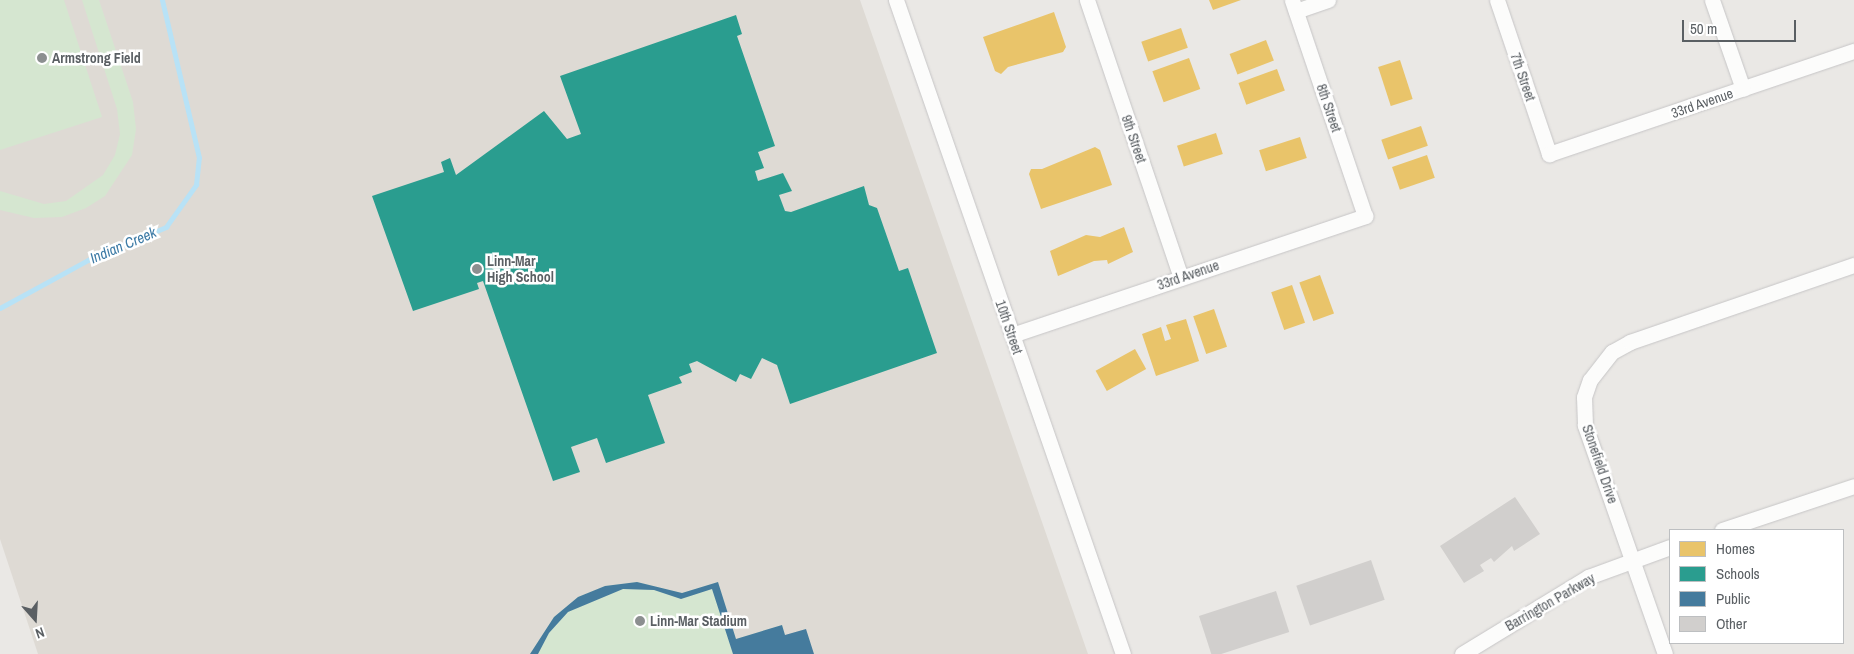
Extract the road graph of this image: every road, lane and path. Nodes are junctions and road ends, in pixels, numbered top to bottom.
1 (896, 0) edge
2 (1088, 0) edge
3 (1328, 0) edge
4 (1497, 0) edge
5 (1712, 0) edge
6 (1294, 5) edge
7 (1854, 51) edge
8 (1742, 89) junction
9 (1549, 154) joint
10 (1365, 216) joint
11 (1854, 265) edge
12 (1181, 277) junction
13 (1012, 335) junction
14 (1854, 486) edge
15 (1725, 529) edge
16 (1669, 547) edge
17 (1633, 560) junction
18 (1123, 654) edge
19 (1462, 654) edge
20 (1664, 654) edge

1 - 13 street, 10th Street
2 - 12 street, 9th Street
3 - 6 street
4 - 9 street, 7th Street
5 - 8 street
6 - 10 street, 8th Street
7 - 8 street, 33rd Avenue
8 - 9 street, 33rd Avenue
10 - 12 street, 33rd Avenue
11 - 17 street, Stonefield Drive
12 - 13 street, 33rd Avenue
13 - 18 street, 10th Street
14 - 15 street
16 - 17 street, Barrington Parkway
17 - 19 street, Barrington Parkway
17 - 20 street, Stonefield Drive

